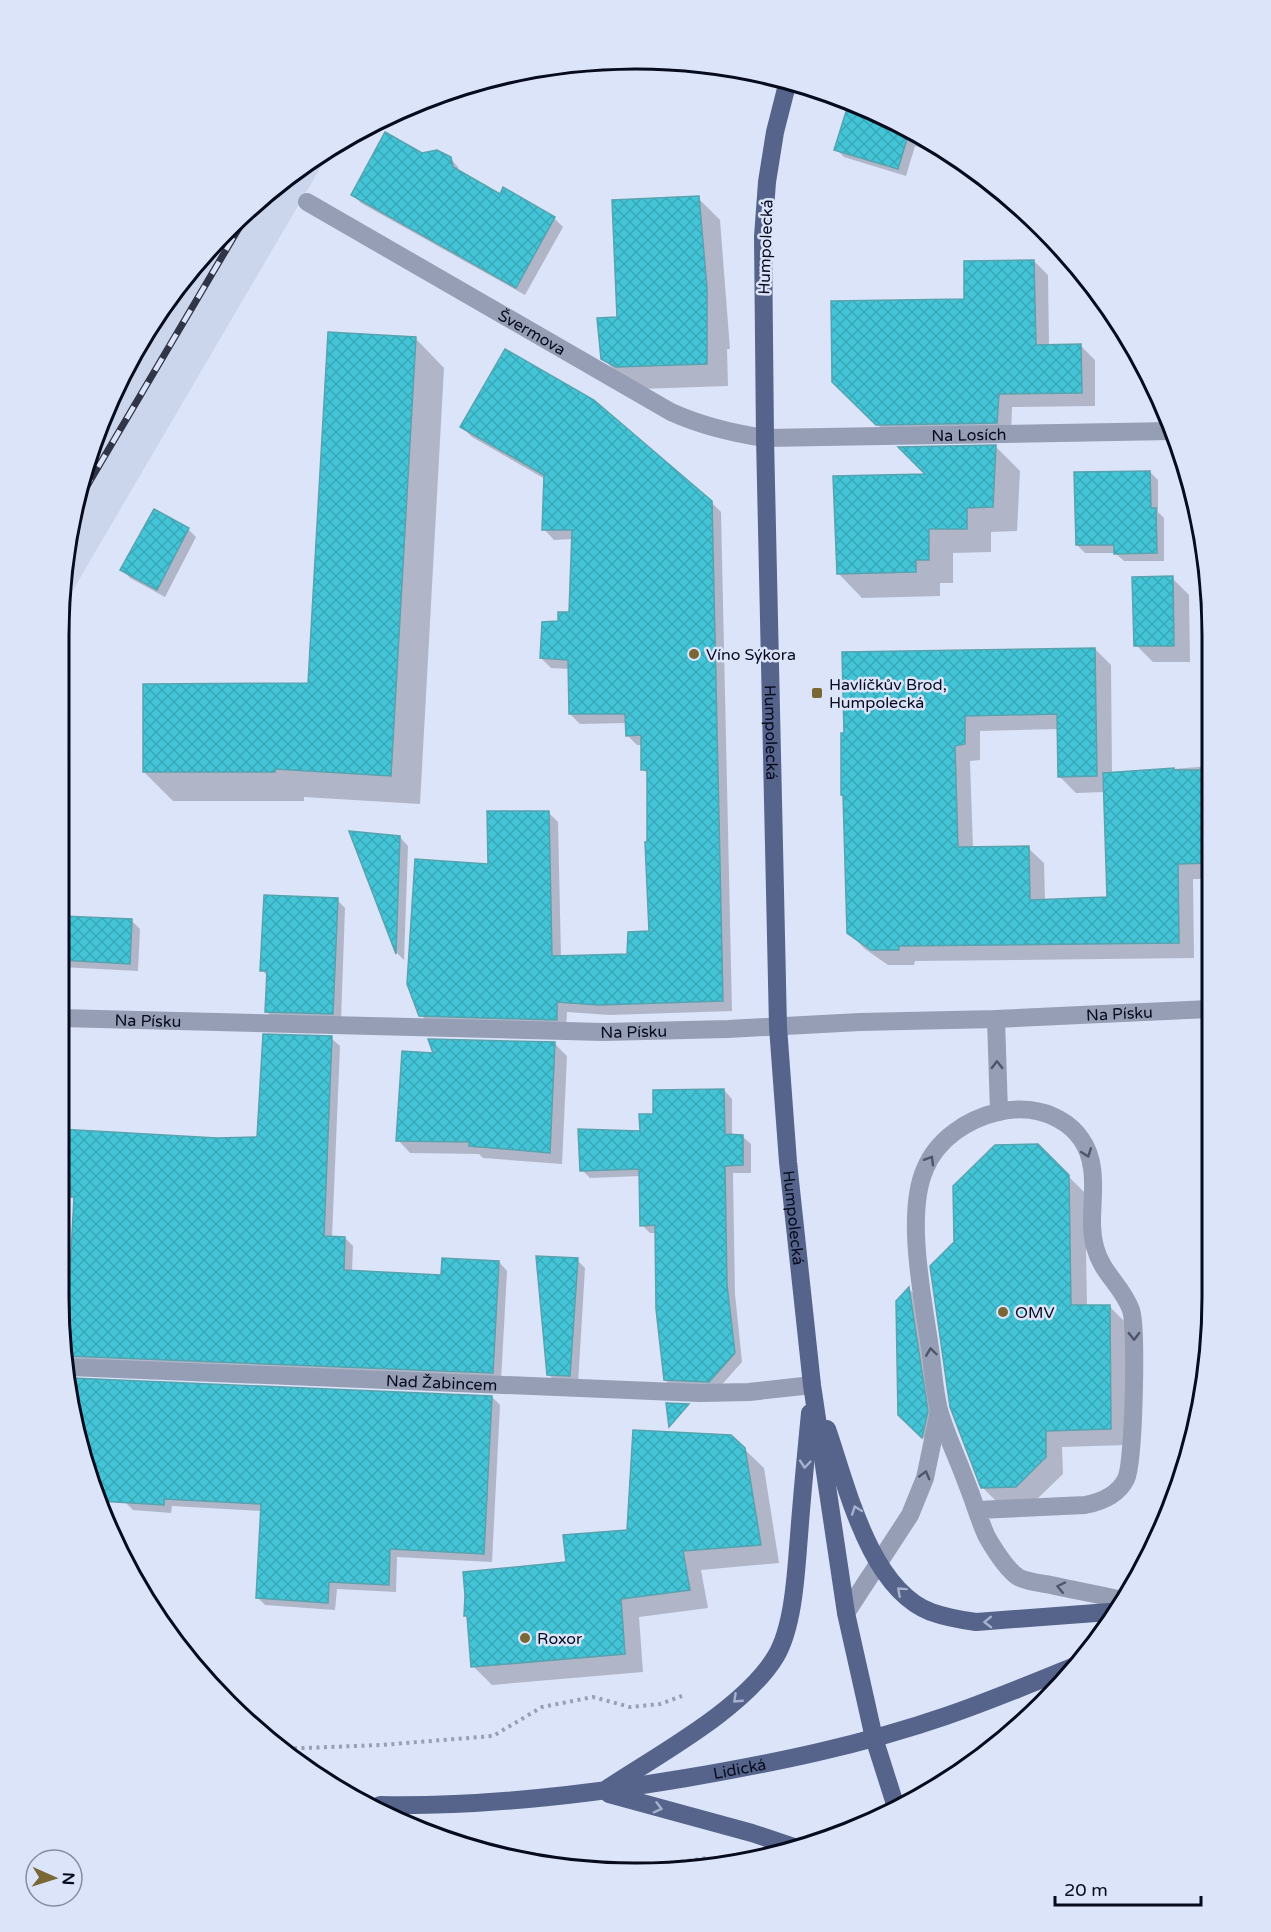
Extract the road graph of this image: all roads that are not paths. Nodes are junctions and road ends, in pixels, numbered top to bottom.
1 (786, 89) edge
2 (307, 202) dead end
3 (1164, 431) edge
4 (765, 438) junction
5 (1202, 1009) edge
6 (69, 1018) edge
7 (996, 1019) junction
8 (778, 1027) junction
9 (999, 1112) junction
10 (74, 1367) edge
11 (812, 1384) junction
12 (939, 1410) junction
13 (978, 1510) junction
14 (878, 1563) junction
15 (1115, 1598) edge
16 (1106, 1612) edge
17 (846, 1613) junction
18 (776, 1656) joint
19 (1059, 1672) edge
20 (874, 1738) junction
21 (601, 1792) junction
22 (894, 1801) edge
23 (385, 1805) edge
24 (784, 1844) edge

1 - 4 main road, Humpolecká
2 - 4 street, Švermova
3 - 4 street, Na Losích
4 - 8 main road, Humpolecká
5 - 7 street, Na Písku
6 - 8 street, Na Písku
7 - 8 street, Na Písku
9 -> 7 street
8 - 11 main road, Humpolecká
12 -> 9 street
9 -> 13 street
10 - 11 street, Nad Žabincem
14 -> 11 main road, Humpolecká
11 - 17 main road, Humpolecká
11 -> 18 main road, Humpolecká
12 - 13 street
14 -> 12 street
15 -> 13 street
16 -> 14 main road, Humpolecká
14 - 17 street
17 - 20 main road, Humpolecká
18 -> 21 main road, Lidická
19 - 20 main road, Lidická
20 - 21 main road, Lidická
20 - 22 main road, Humpolecká
21 - 23 main road, Lidická
21 -> 24 main road, Lidická

